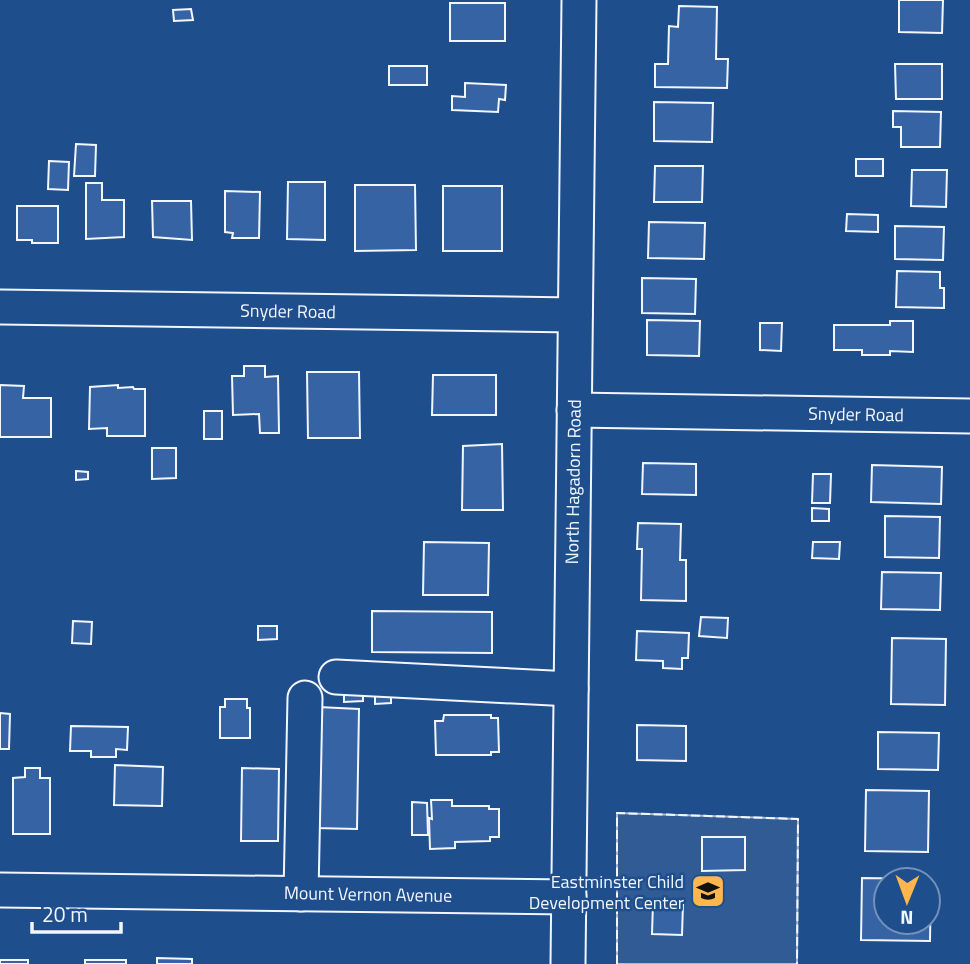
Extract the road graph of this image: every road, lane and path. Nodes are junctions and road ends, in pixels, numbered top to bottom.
1 (579, 0) edge
2 (0, 307) edge
3 (575, 316) junction
4 (574, 410) junction
5 (970, 416) edge
6 (336, 677) dead end
7 (571, 689) junction
8 (305, 698) dead end
9 (0, 890) edge
10 (301, 894) junction
11 (569, 897) junction
12 (568, 964) edge

1 - 3 street, North Hagadorn Road
2 - 3 street, Snyder Road
3 - 4 street, North Hagadorn Road
4 - 5 street, Snyder Road
4 - 7 street, North Hagadorn Road
6 - 7 street
7 - 11 street, North Hagadorn Road
8 - 10 street
9 - 10 street, Mount Vernon Avenue
10 - 11 street, Mount Vernon Avenue
11 - 12 street, North Hagadorn Road

